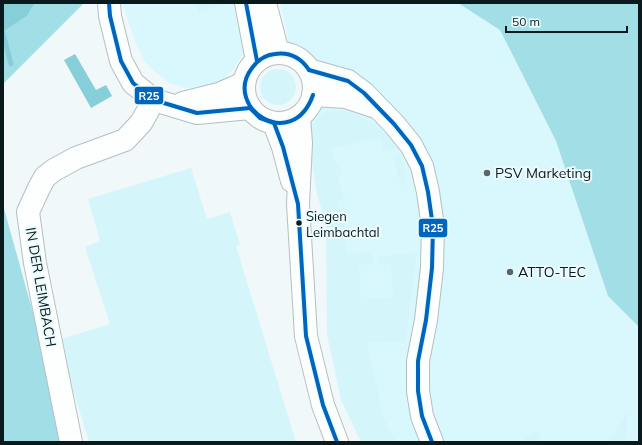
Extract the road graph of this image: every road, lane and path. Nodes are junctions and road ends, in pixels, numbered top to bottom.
1 (109, 3) edge
2 (246, 3) edge
3 (265, 3) edge
4 (278, 53) junction
5 (257, 61) junction
6 (309, 70) junction
7 (244, 84) junction
8 (313, 95) junction
9 (163, 103) junction
10 (250, 108) junction
11 (379, 108) junction
12 (299, 117) junction
13 (274, 123) junction
14 (298, 204) junction
15 (71, 442) edge
16 (337, 442) edge
17 (432, 442) edge

1 - 9 street
2 - 5 street
3 - 4 street
4 - 5 street
4 - 6 street
5 - 7 street
6 - 8 street
6 - 11 street
7 - 9 street
7 - 10 street
8 - 11 street
8 - 12 street
9 - 10 street
9 - 15 street, IN DER LEIMBACH
10 - 13 street
11 - 17 street
12 - 13 street
12 - 14 street
13 - 14 street
14 - 16 street

